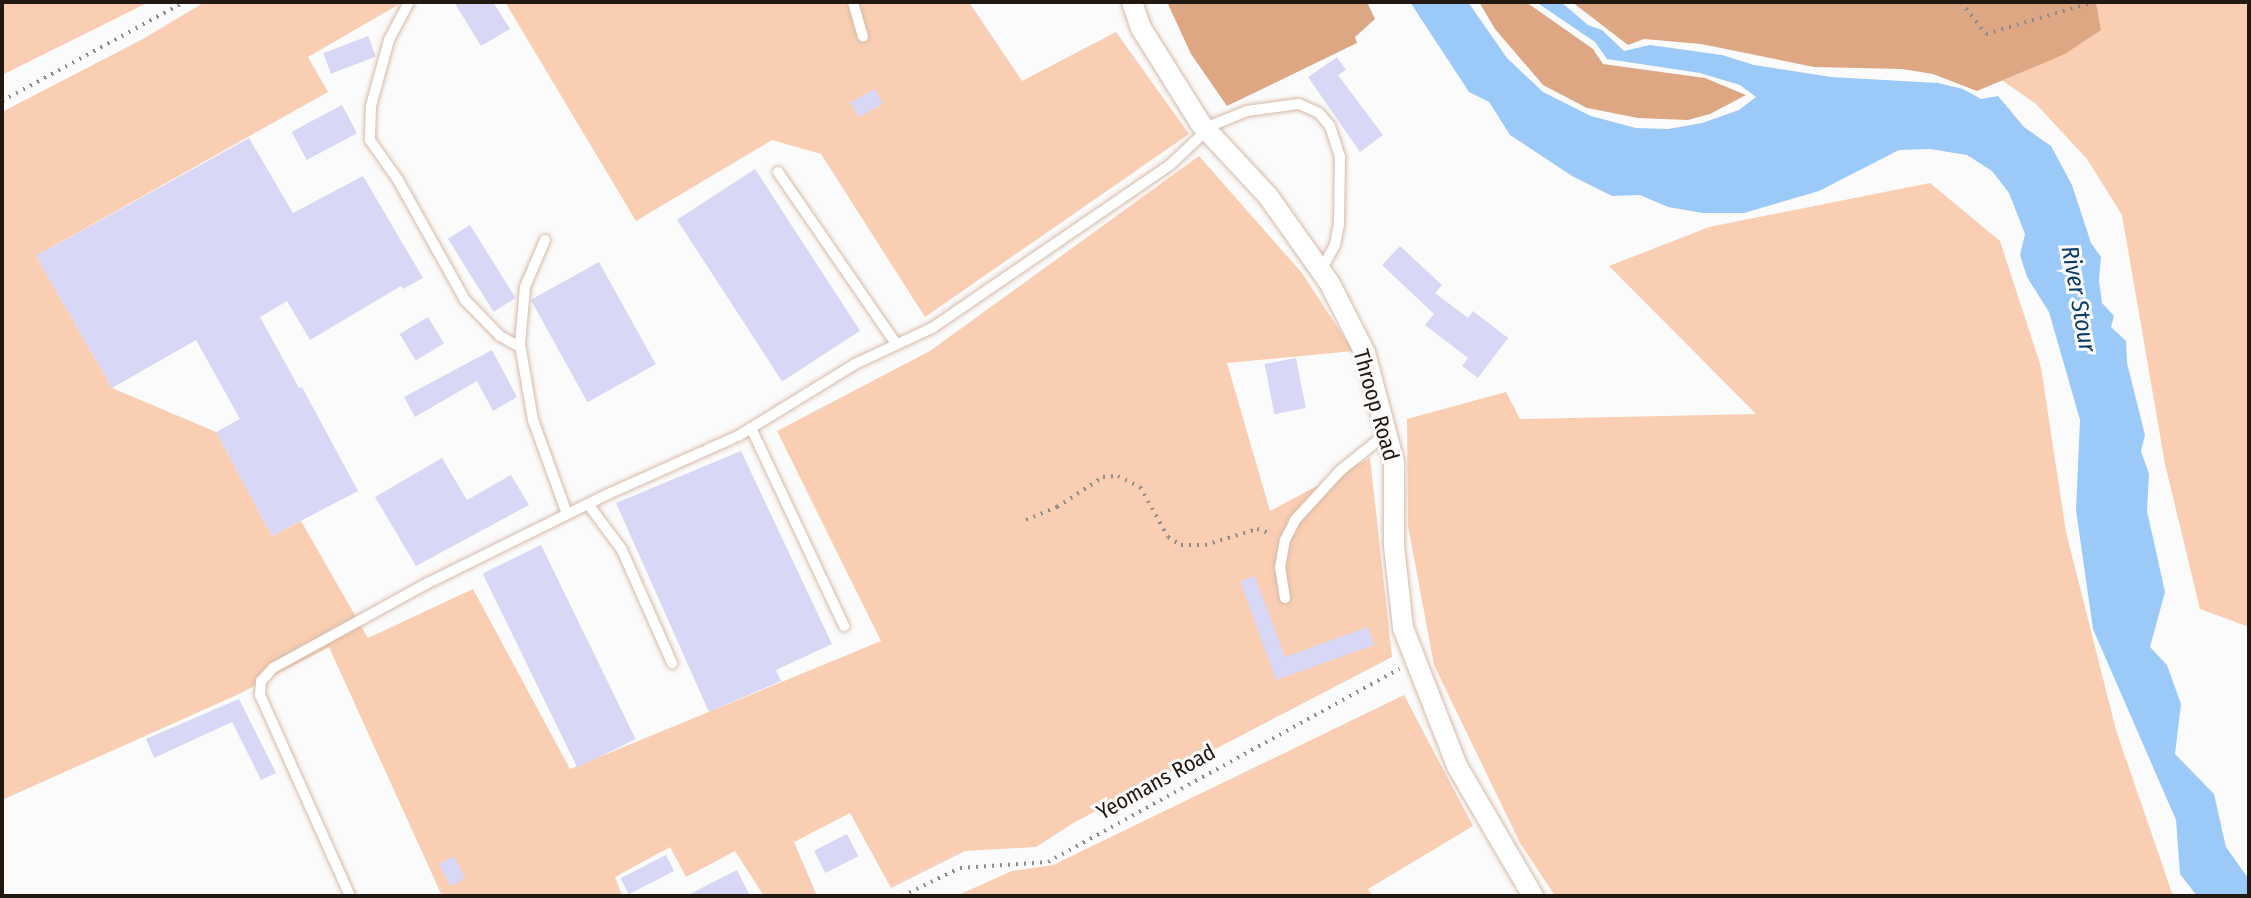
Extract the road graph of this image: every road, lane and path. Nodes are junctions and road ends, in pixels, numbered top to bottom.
1 (184, 2) edge
2 (409, 2) edge
3 (853, 2) edge
4 (1132, 2) edge
5 (1961, 2) edge
6 (2094, 2) edge
7 (863, 37) dead end
8 (2, 101) edge
9 (1206, 129) junction
10 (778, 172) dead end
11 (545, 240) dead end
12 (1321, 270) junction
13 (896, 344) junction
14 (520, 347) junction
15 (751, 428) junction
16 (1386, 434) junction
17 (588, 504) junction
18 (567, 514) junction
19 (1026, 520) dead end
20 (1285, 540) junction
21 (1285, 598) dead end
22 (844, 626) dead end
23 (1415, 660) junction
24 (672, 663) dead end
25 (350, 896) edge
26 (902, 896) edge
27 (1533, 896) edge

1 - 8 path
2 - 14 lane
3 - 7 lane
4 - 9 street, Throop Road
5 - 6 path
9 - 12 street, Throop Road
9 - 12 lane
9 - 13 lane
10 - 13 lane
11 - 14 lane
12 - 16 street, Throop Road
13 - 15 lane
14 - 18 lane
15 - 17 lane
15 - 22 lane
16 - 20 lane
16 - 23 street, Throop Road
17 - 18 lane
17 - 24 lane
18 - 25 lane
19 - 20 path
20 - 21 lane
23 - 26 path, Yeomans Road
23 - 27 street, Throop Road

